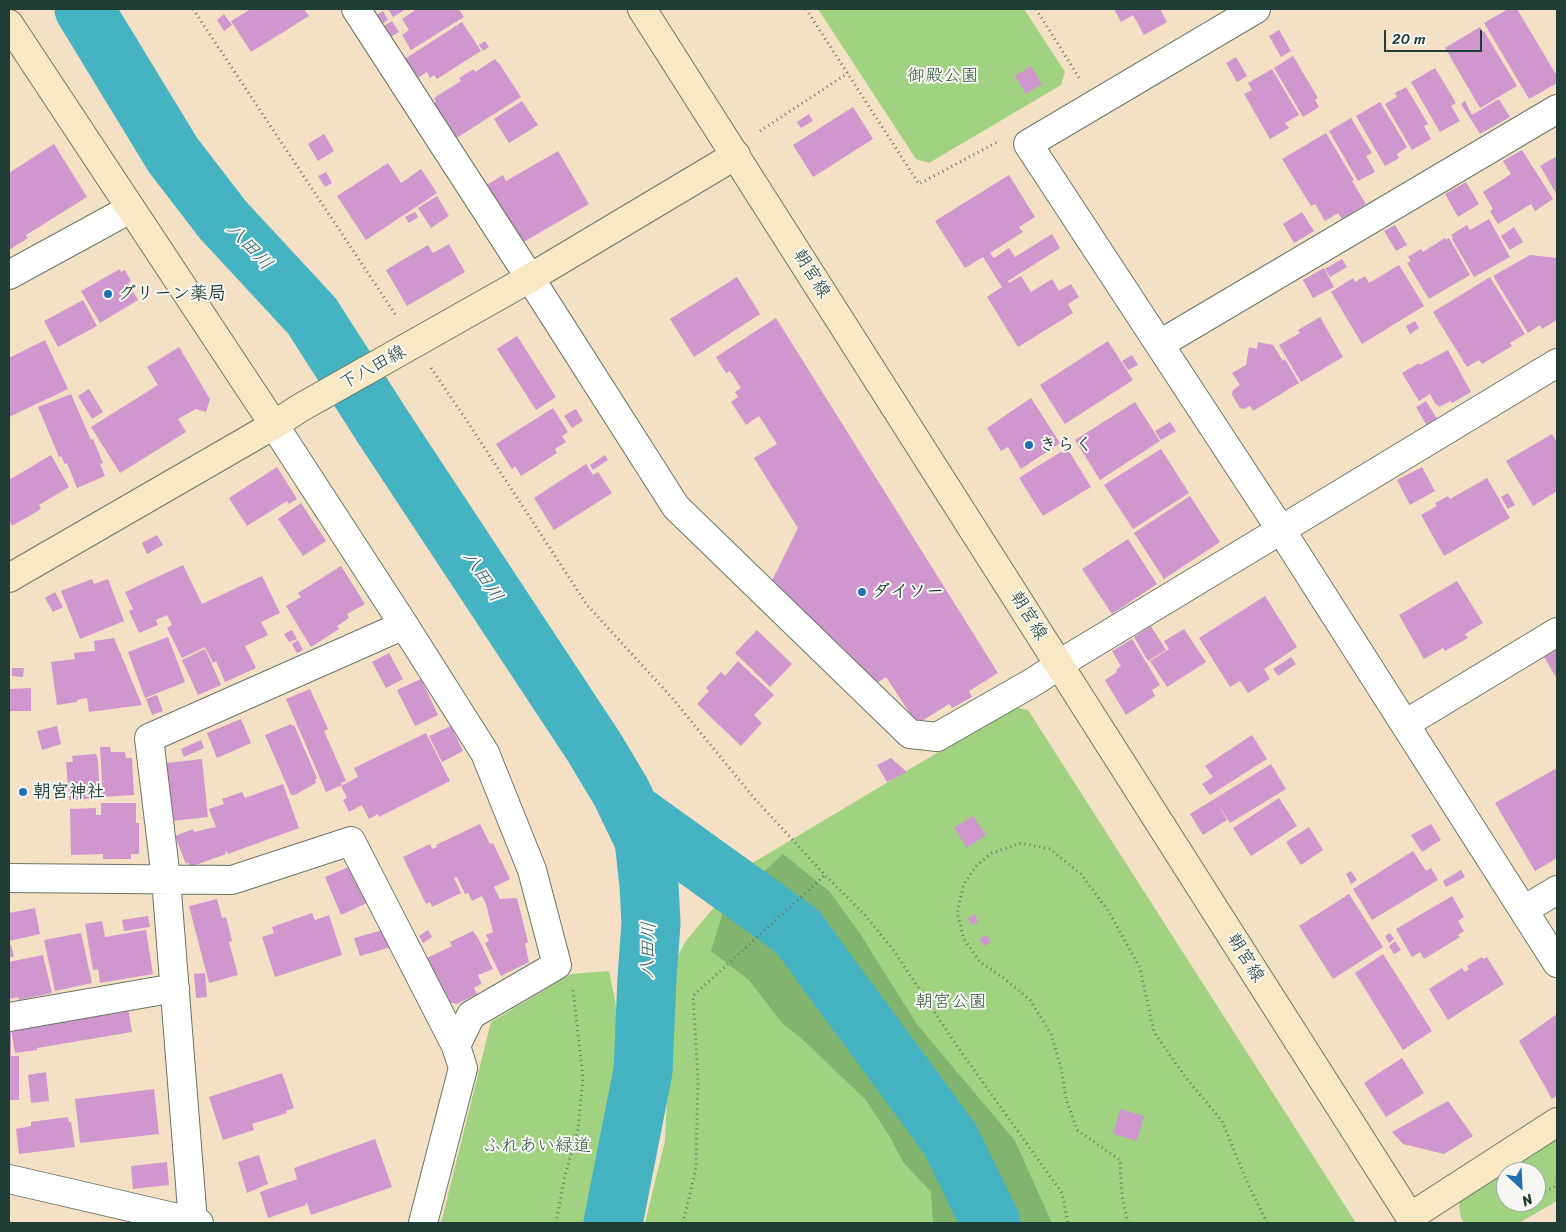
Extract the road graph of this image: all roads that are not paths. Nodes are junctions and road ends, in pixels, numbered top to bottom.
1 (356, 9) edge
2 (642, 9) edge
3 (1256, 9) edge
4 (9, 24) edge
5 (1557, 109) edge
6 (736, 155) junction
7 (130, 209) junction
8 (9, 275) edge
9 (530, 278) junction
10 (1160, 344) junction
11 (1557, 363) edge
12 (274, 425) junction
13 (1281, 530) junction
14 (9, 578) edge
15 (404, 625) junction
16 (1557, 632) edge
17 (1060, 665) junction
18 (1405, 724) junction
19 (9, 878) edge
20 (166, 879) junction
21 (1557, 890) edge
22 (1524, 910) junction
23 (1557, 963) edge
24 (175, 988) junction
25 (9, 1017) edge
26 (456, 1046) junction
27 (1557, 1122) edge
28 (9, 1179) edge
29 (1412, 1220) edge
30 (196, 1222) edge
31 (423, 1223) edge

1 - 9 street
2 - 6 street, 朝宮線
3 - 10 street
4 - 7 street
5 - 10 street
6 - 9 street, 下八田線
6 - 17 street, 朝宮線
7 - 8 street
7 - 12 street
9 - 12 street, 下八田線
9 - 17 street
10 - 13 street
11 - 13 street
12 - 14 street, 下八田線
12 - 15 street
13 - 17 street
13 - 18 street
15 - 20 street
15 - 26 street
16 - 18 street
17 - 29 street, 朝宮線
18 - 22 street
19 - 20 street
20 - 24 street
20 - 26 street
21 - 22 street
22 - 23 street
24 - 25 street
24 - 30 street
26 - 31 street
27 - 29 street
28 - 30 street

